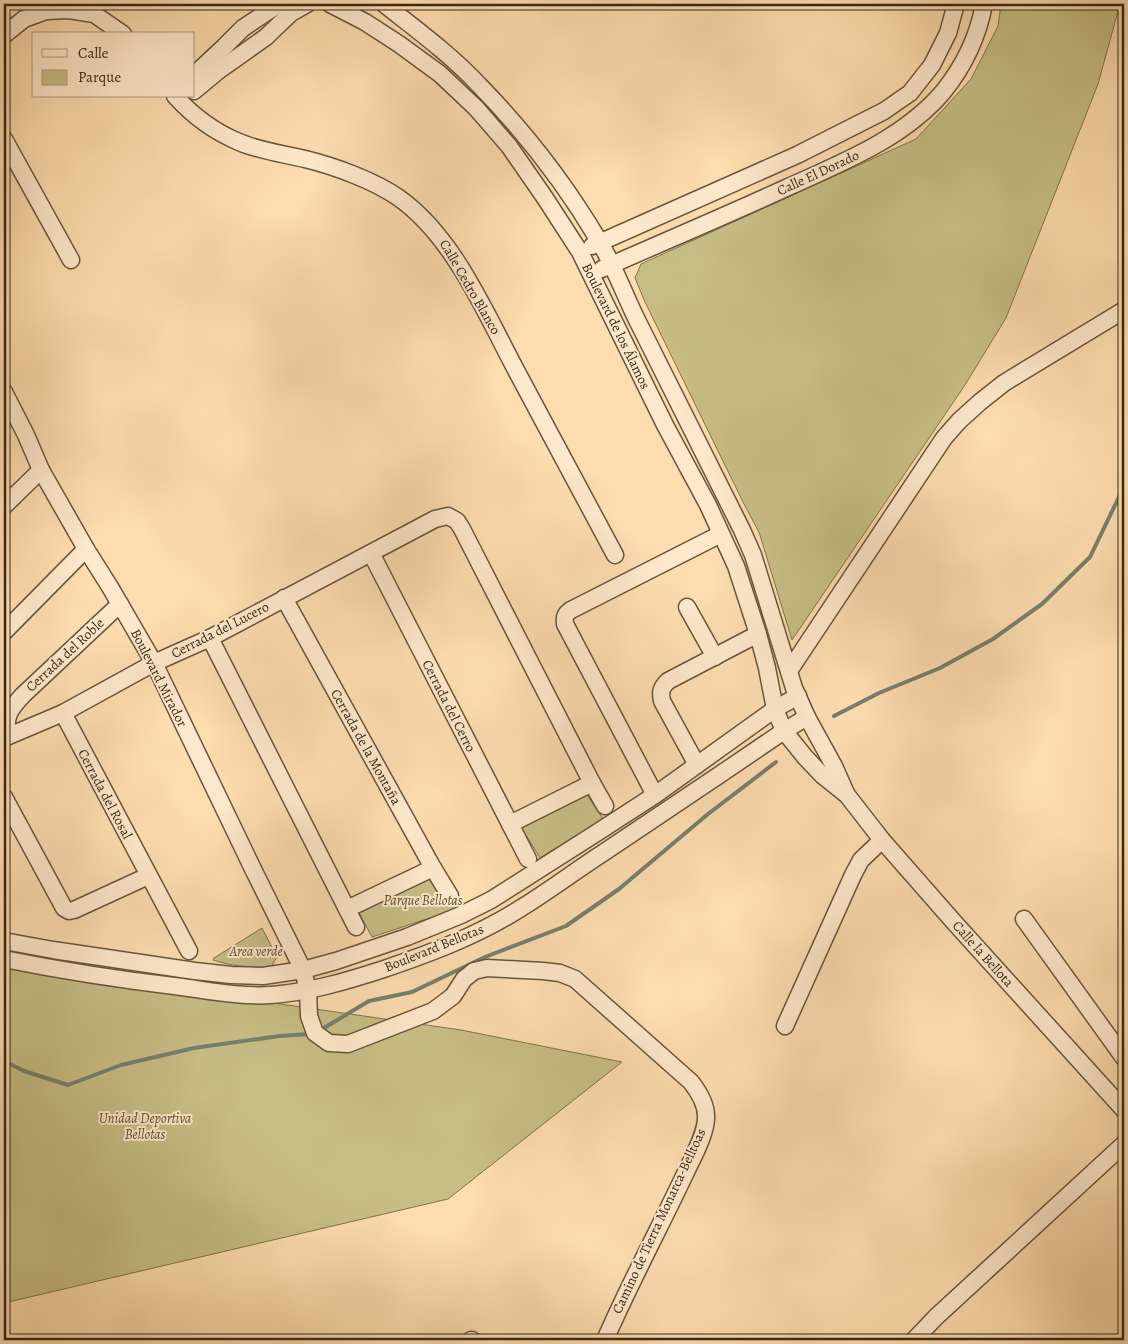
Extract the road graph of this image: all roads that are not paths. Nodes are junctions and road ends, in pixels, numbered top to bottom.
1 (279, 4) edge
2 (307, 4) edge
3 (330, 4) edge
4 (384, 4) edge
5 (956, 4) edge
6 (984, 4) edge
7 (120, 32) edge
8 (4, 34) edge
9 (234, 37) junction
10 (246, 51) junction
11 (195, 74) edge
12 (195, 90) edge
13 (181, 98) edge
14 (4, 139) edge
15 (601, 243) junction
16 (580, 252) junction
17 (71, 260) dead end
18 (612, 265) junction
19 (590, 274) junction
20 (1124, 310) edge
21 (4, 392) edge
22 (41, 470) junction
23 (4, 506) edge
24 (721, 534) junction
25 (86, 549) junction
26 (371, 553) junction
27 (615, 555) dead end
28 (284, 598) junction
29 (120, 604) junction
30 (687, 607) dead end
31 (4, 632) edge
32 (758, 634) junction
33 (210, 638) junction
34 (714, 657) junction
35 (154, 663) junction
36 (789, 671) junction
37 (798, 696) junction
38 (776, 709) junction
39 (63, 712) junction
40 (807, 717) junction
41 (784, 731) junction
42 (6, 737) edge
43 (697, 765) junction
44 (592, 783) junction
45 (654, 794) junction
46 (847, 795) junction
47 (4, 797) edge
48 (605, 806) dead end
49 (614, 821) junction
50 (510, 824) junction
51 (625, 838) junction
52 (882, 840) junction
53 (532, 866) junction
54 (433, 868) junction
55 (148, 876) junction
56 (548, 890) junction
57 (450, 896) dead end
58 (347, 909) junction
59 (462, 915) junction
60 (1024, 919) dead end
61 (356, 927) dead end
62 (473, 934) junction
63 (4, 941) edge
64 (53, 950) junction
65 (188, 951) dead end
66 (4, 960) edge
67 (51, 968) junction
68 (303, 970) junction
69 (196, 971) junction
70 (204, 990) junction
71 (308, 991) junction
72 (784, 1026) dead end
73 (1124, 1058) edge
74 (1124, 1110) edge
75 (1124, 1144) edge
76 (605, 1340) edge
77 (914, 1340) edge

1 - 9 street
2 - 10 street
3 - 16 street, Boulevard de los Álamos
4 - 15 street, Boulevard de los Álamos
5 - 15 street, Calle El Dorado
6 - 18 street, Calle El Dorado
7 - 8 street
9 - 10 street
9 - 11 street
10 - 12 street
13 - 27 street, Calle Cedro Blanco
14 - 17 street
15 - 16 street, Calle El Dorado
15 - 18 street, Boulevard de los Álamos
16 - 19 street, Boulevard de los Álamos
18 - 19 street, Calle El Dorado
18 - 36 street, Boulevard de los Álamos
19 - 24 street, Boulevard de los Álamos
20 - 36 street
21 - 22 street, Boulevard Mirador
22 - 23 street
22 - 25 street, Boulevard Mirador
24 - 32 street, Boulevard de los Álamos
24 - 45 street
25 - 29 street, Boulevard Mirador
25 - 31 street
26 - 28 street, Cerrada del Lucero
26 - 44 street, Cerrada del Lucero
26 - 50 street, Cerrada del Cerro
28 - 33 street, Cerrada del Lucero
28 - 54 street, Cerrada de la Montaña
29 - 35 street, Boulevard Mirador
29 - 42 street, Cerrada del Roble
30 - 34 street
32 - 34 street
32 - 38 street, Boulevard de los Álamos
33 - 35 street, Cerrada del Lucero
33 - 58 street
34 - 43 street
35 - 39 street, Cerrada del Lucero
35 - 68 street, Boulevard Mirador
36 - 37 street, Boulevard de los Álamos
37 - 38 street, Boulevard Bellotas
37 - 40 street, Boulevard de los Álamos
38 - 41 street, Boulevard de los Álamos
38 - 43 street, Boulevard Bellotas
39 - 42 street, Cerrada del Lucero
39 - 55 street, Cerrada del Rosal
40 - 41 street, Boulevard Bellotas
40 - 46 street, Calle la Bellota
41 - 46 street, Calle la Bellota
41 - 51 street, Boulevard Bellotas
43 - 45 street, Boulevard Bellotas
44 - 48 street
44 - 50 street
45 - 49 street, Boulevard Bellotas
46 - 52 street, Calle la Bellota
47 - 55 street
49 - 51 street
49 - 53 street, Boulevard Bellotas
50 - 53 street, Cerrada del Cerro
51 - 56 street, Boulevard Bellotas
52 - 72 street
52 - 74 street, Calle la Bellota
53 - 56 street, Cerrada del Cerro
53 - 59 street, Boulevard Bellotas
54 - 57 street, Cerrada de la Montaña
54 - 58 street
55 - 65 street, Cerrada del Rosal
56 - 62 street, Boulevard Bellotas
58 - 61 street
59 - 62 street
59 - 68 street, Boulevard Bellotas
60 - 73 street
62 - 71 street, Boulevard Bellotas
63 - 64 street, Boulevard Bellotas
64 - 67 street
64 - 69 street, Boulevard Bellotas
66 - 67 street, Boulevard Bellotas
67 - 70 street, Boulevard Bellotas
68 - 69 street, Boulevard Bellotas
68 - 71 street, Boulevard Mirador
69 - 70 street
70 - 71 street, Boulevard Bellotas
71 - 76 street, Camino de Tierra Monarca-Belltoas
75 - 77 street

